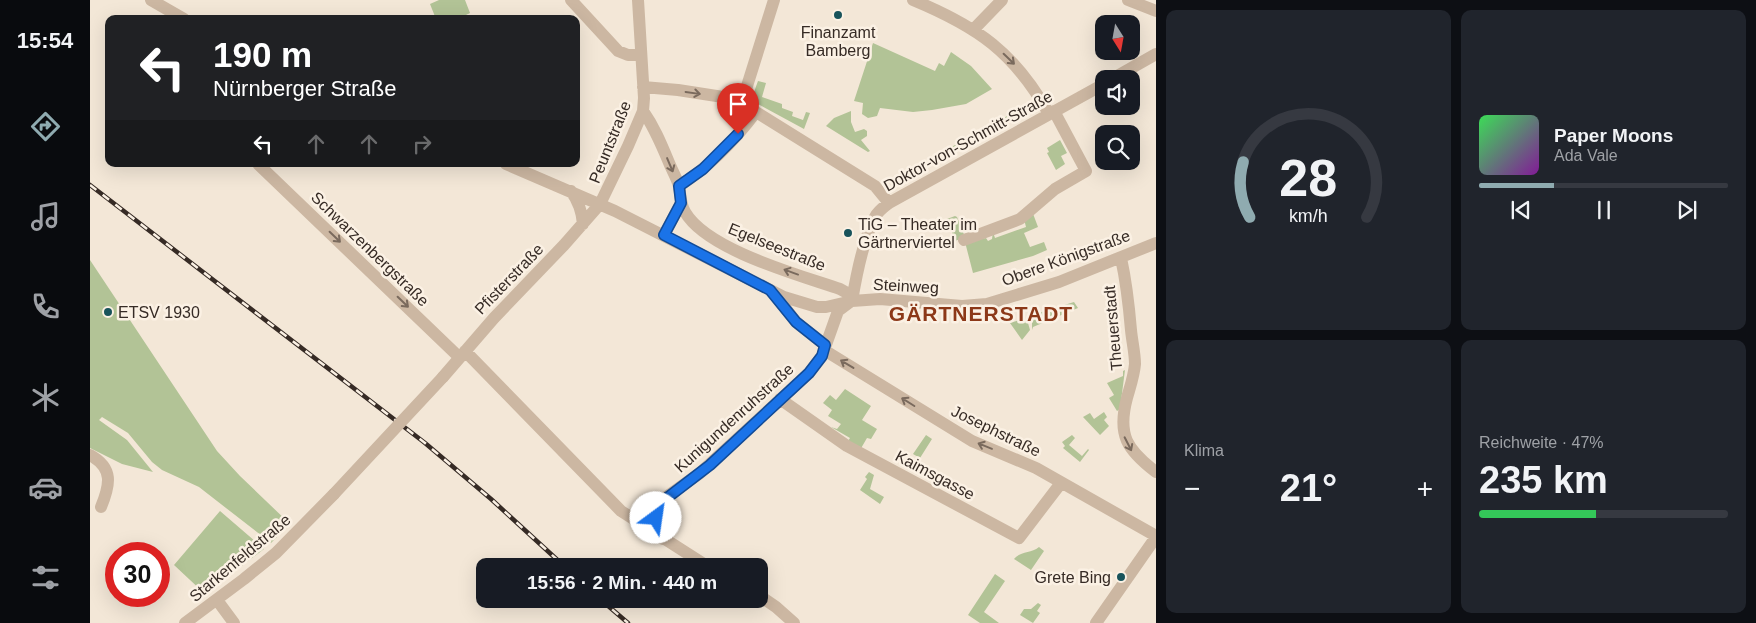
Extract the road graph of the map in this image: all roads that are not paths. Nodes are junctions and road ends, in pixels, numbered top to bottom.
1 (151, 0) edge
2 (570, 0) edge
3 (638, 0) edge
4 (774, 0) edge
5 (913, 0) edge
6 (1002, 0) edge
7 (1128, 0) edge
8 (1156, 11) edge
9 (177, 15) edge
10 (974, 29) junction
11 (1156, 54) edge
12 (640, 55) junction
13 (1128, 70) edge
14 (643, 88) junction
15 (1095, 89) edge
16 (742, 102) junction
17 (643, 111) junction
18 (756, 112) junction
19 (1052, 112) junction
20 (261, 167) edge
21 (513, 167) edge
22 (679, 186) junction
23 (570, 191) junction
24 (681, 203) junction
25 (889, 203) junction
26 (600, 204) junction
27 (583, 224) junction
28 (664, 235) junction
29 (964, 240) dead end
30 (1156, 243) edge
31 (1121, 258) junction
32 (770, 290) junction
33 (852, 301) junction
34 (987, 304) joint
35 (825, 347) junction
36 (462, 354) junction
37 (780, 399) junction
38 (90, 455) edge
39 (1156, 472) edge
40 (1061, 483) junction
41 (334, 494) joint
42 (663, 501) junction
43 (102, 507) dead end
44 (634, 520) junction
45 (1156, 536) edge
46 (663, 539) junction
47 (694, 558) edge
48 (217, 600) junction
49 (768, 602) edge
50 (185, 623) edge
51 (234, 623) edge
52 (794, 623) edge
53 (1096, 623) edge

1 - 9 street
2 - 12 street
3 - 12 street, Peuntstraße
4 - 16 street
5 - 10 street
6 - 10 street
7 - 8 street
10 -> 19 street
11 - 13 street
12 - 14 street, Peuntstraße
14 -> 16 street
14 - 17 street, Peuntstraße
15 - 19 street, Doktor-von-Schmitt-Straße
16 - 18 street
17 -> 22 street, Egelseestraße
17 - 26 street, Peuntstraße
18 - 22 street
18 - 25 street
19 - 25 street, Doktor-von-Schmitt-Straße
19 - 29 street
20 -> 36 street, Schwarzenbergstraße
21 - 23 street
22 - 24 street, Egelseestraße
23 - 26 street
23 - 27 street
24 - 28 street
33 -> 24 street, Egelseestraße
25 - 33 street, Doktor-von-Schmitt-Straße
26 - 27 street, Pfisterstraße
26 - 28 street
27 - 36 street, Pfisterstraße
28 - 32 street
30 - 31 street, Obere Königstraße
31 - 34 street, Obere Königstraße
31 -> 39 street, Theuerstadt
32 - 33 street
32 - 35 street, Josephstraße
33 - 34 street, Steinweg
33 - 35 street, Steinweg
35 - 37 street, Kunigundenruhstraße
40 -> 35 street, Josephstraße
36 - 41 street, Pfisterstraße, bridge
36 - 44 street, Schwarzenbergstraße
37 - 40 street, Kaimsgasse
37 - 42 street, Kunigundenruhstraße
38 - 43 street
40 - 45 street, Josephstraße
41 - 48 street, Starkenfeldstraße
42 - 44 street, Kunigundenruhstraße
42 - 46 street
44 - 46 street, Schwarzenbergstraße
45 - 53 street
46 - 47 street, Schwarzenbergstraße
48 - 50 street, Starkenfeldstraße
48 - 51 street
49 - 52 street

